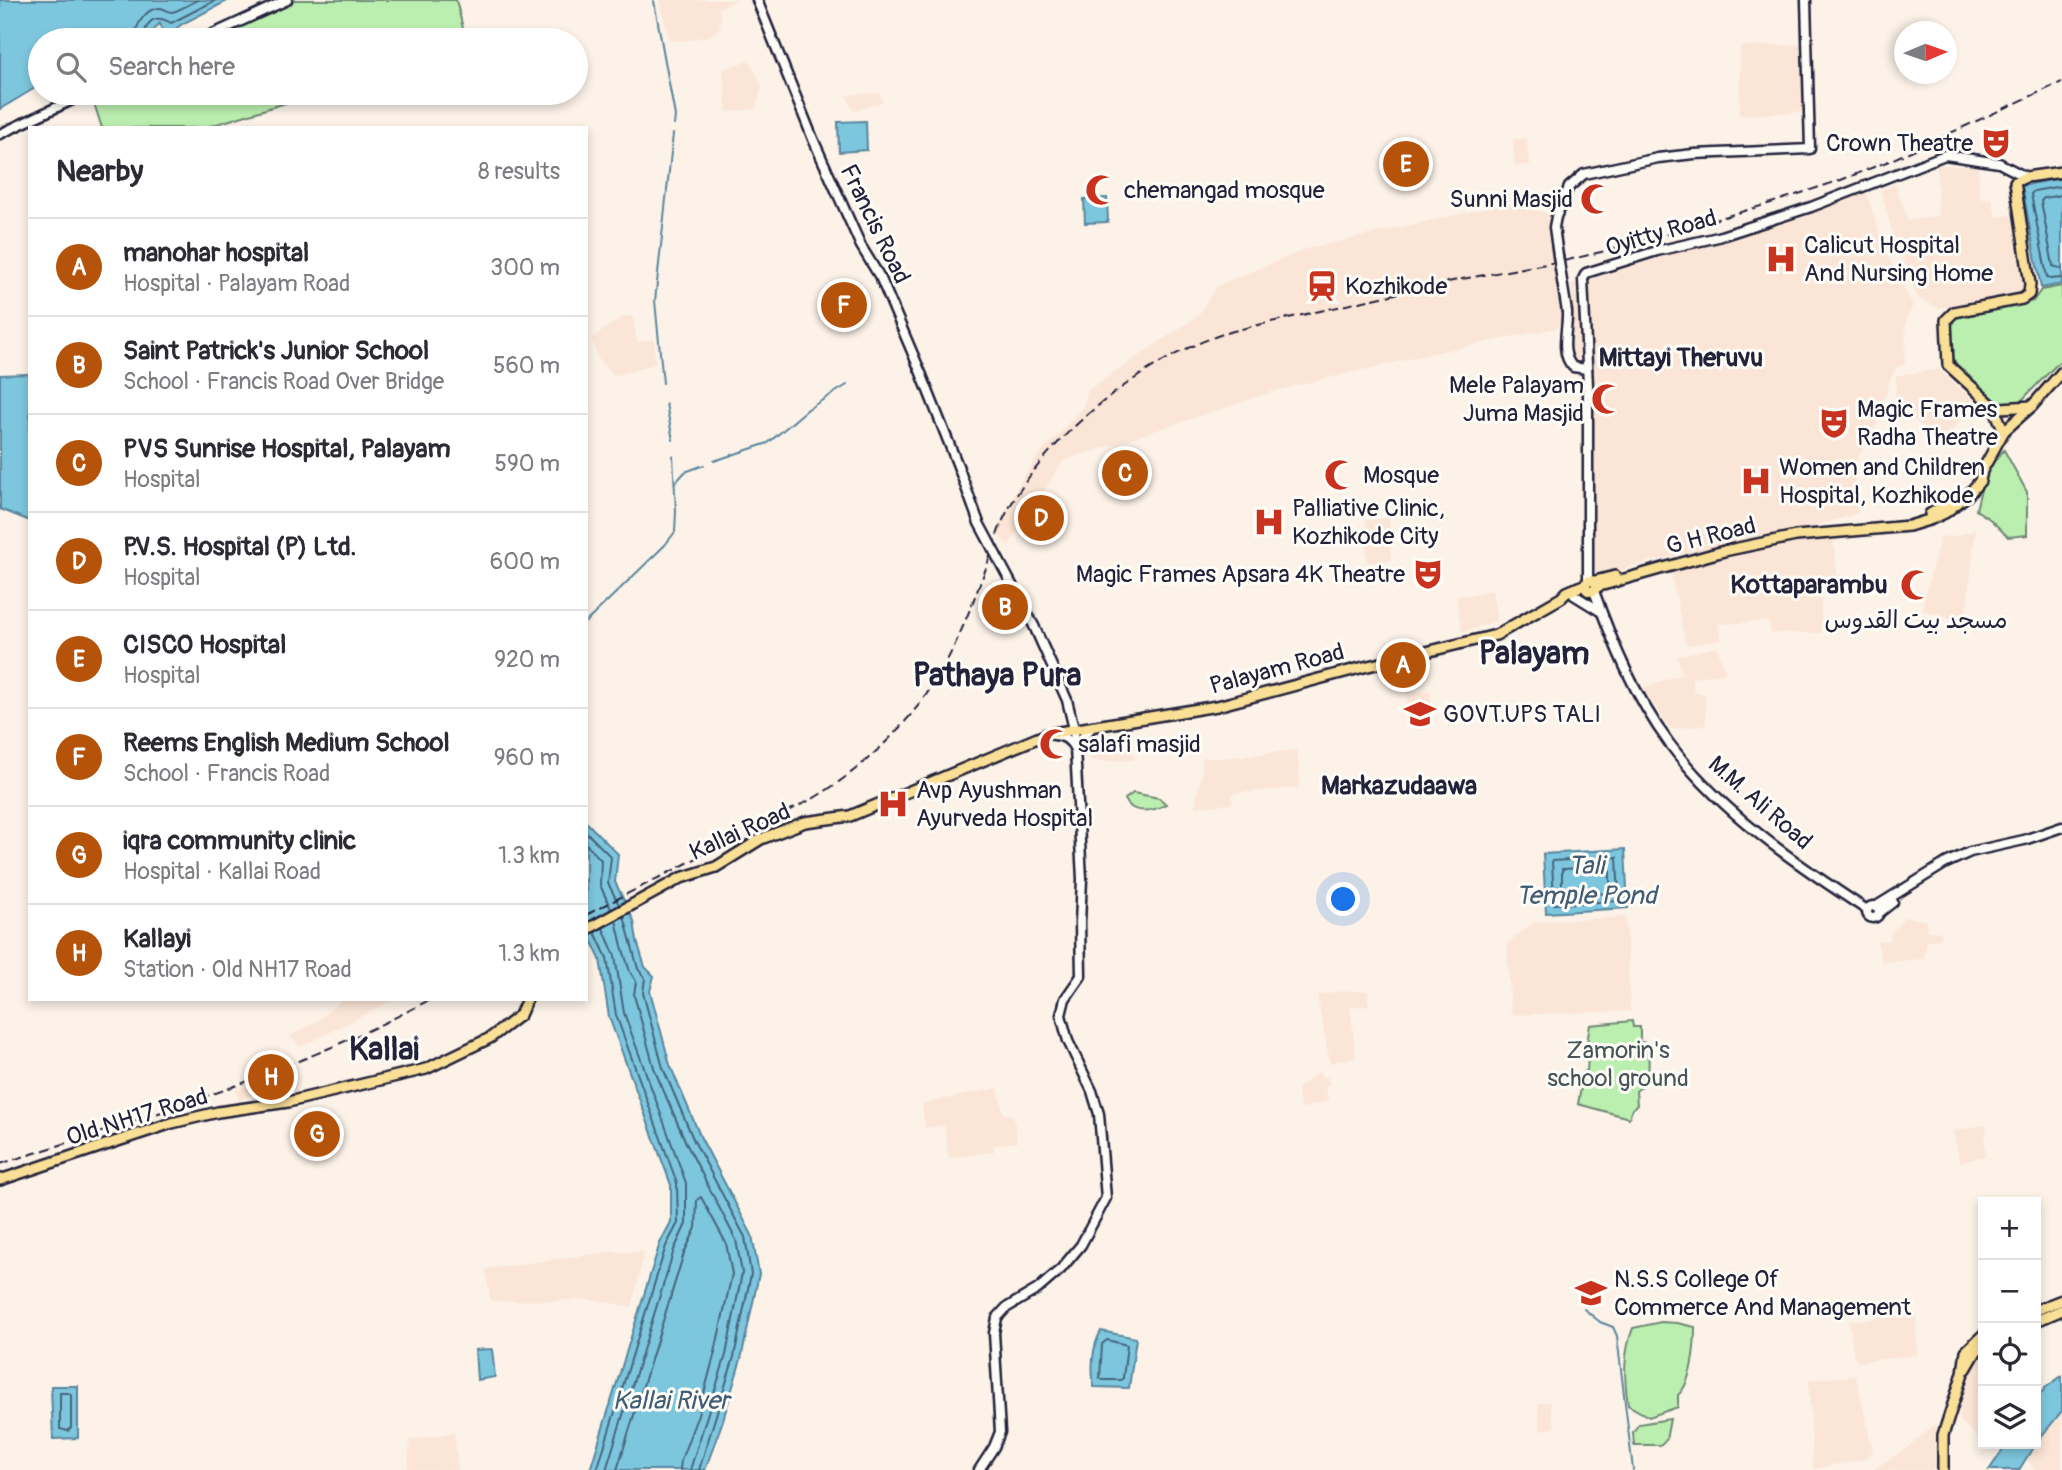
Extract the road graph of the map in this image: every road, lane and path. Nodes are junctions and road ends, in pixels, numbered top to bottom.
1 (287, 0) edge
2 (757, 0) edge
3 (1806, 0) edge
4 (226, 28) edge
5 (62, 105) edge
6 (0, 134) edge
7 (2062, 172) edge
8 (2026, 177) junction
9 (1587, 369) junction
10 (2062, 372) edge
11 (2058, 381) edge
12 (2032, 405) junction
13 (1993, 406) junction
14 (2004, 430) junction
15 (1591, 586) junction
16 (1574, 595) junction
17 (1561, 598) junction
18 (1602, 613) junction
19 (1067, 700) junction
20 (1093, 726) junction
21 (1074, 729) junction
22 (1047, 734) junction
23 (1077, 761) junction
24 (2059, 831) edge
25 (588, 929) edge
26 (526, 1001) edge
27 (0, 1180) edge
28 (2062, 1300) edge
29 (2041, 1308) edge
30 (2062, 1310) edge
31 (2041, 1319) edge
32 (1978, 1340) edge
33 (1978, 1350) edge
34 (1963, 1373) junction
35 (979, 1470) edge
36 (1943, 1470) edge

1 - 4 main road
2 - 19 main road, Francis Road, bridge
3 - 9 main road, bridge
5 - 6 main road
7 - 8 main road
8 - 9 main road, Oyitty Road
8 - 13 main road
9 - 15 main road, Oyitty Road
10 - 11 main road
11 - 12 main road
12 - 13 main road
12 - 14 main road
13 - 14 main road
14 - 15 main road, G H Road
15 - 16 main road
15 - 17 main road, Palayam Road
15 - 18 main road, M.M. Ali Road
16 - 17 main road
16 - 18 main road
17 - 20 main road, Palayam Road
18 - 24 main road, M.M. Ali Road
19 - 21 main road, Francis Road
19 - 22 main road
20 - 21 main road, Palayam Road
20 - 23 main road
21 - 22 main road, Kallai Road
21 - 23 main road, Francis Road
22 - 23 main road
22 - 25 main road, Kallai Road
23 - 35 main road
26 - 27 main road, Old NH17 Road
28 - 29 main road
30 - 31 main road
32 - 34 main road
33 - 34 main road
34 - 36 main road

